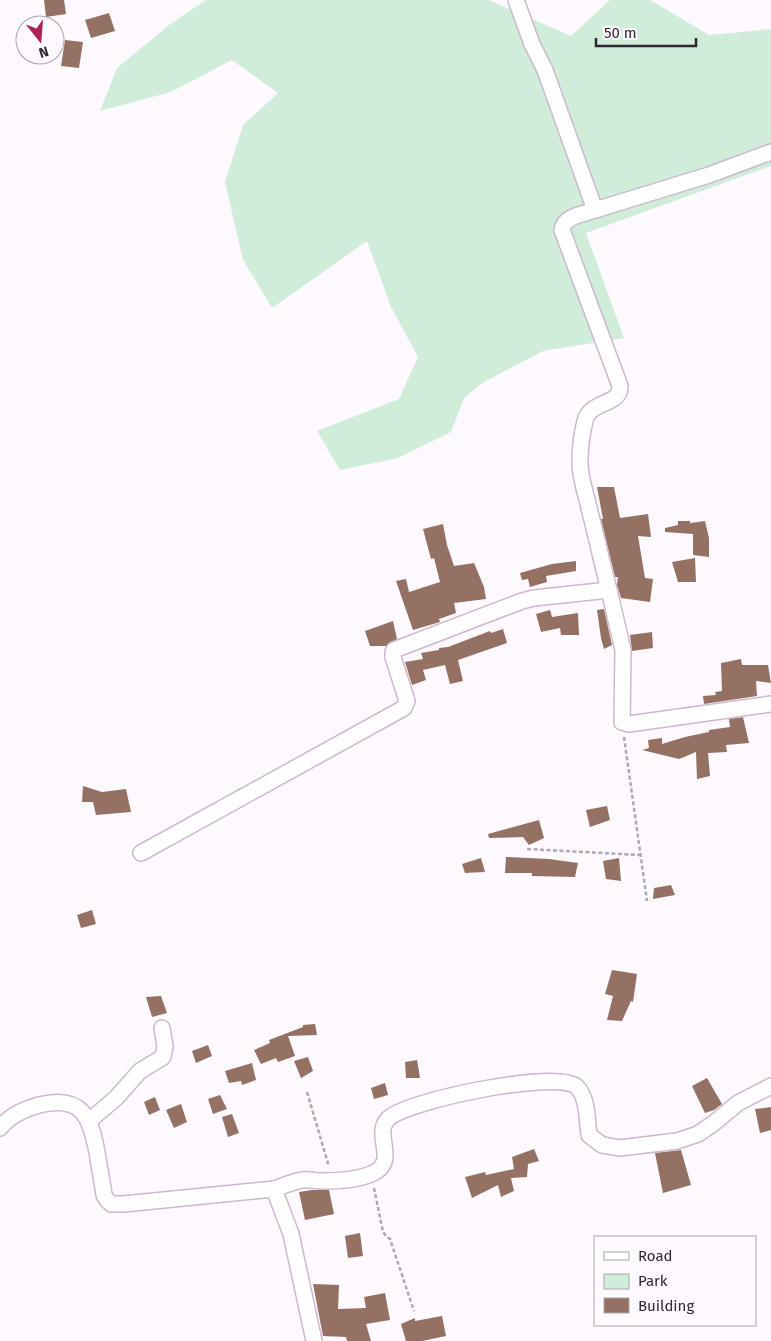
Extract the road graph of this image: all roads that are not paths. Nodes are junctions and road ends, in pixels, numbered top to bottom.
1 (516, 0) edge
2 (771, 152) edge
3 (595, 210) junction
4 (608, 590) junction
5 (771, 704) edge
6 (141, 853) dead end
7 (162, 1028) dead end
8 (771, 1086) edge
9 (89, 1121) junction
10 (0, 1128) edge
11 (274, 1190) junction
12 (314, 1341) edge

1 - 3 street
2 - 3 street
3 - 4 street
4 - 5 street
4 - 6 street
7 - 9 street
8 - 11 street
9 - 10 street
9 - 11 street
11 - 12 street

